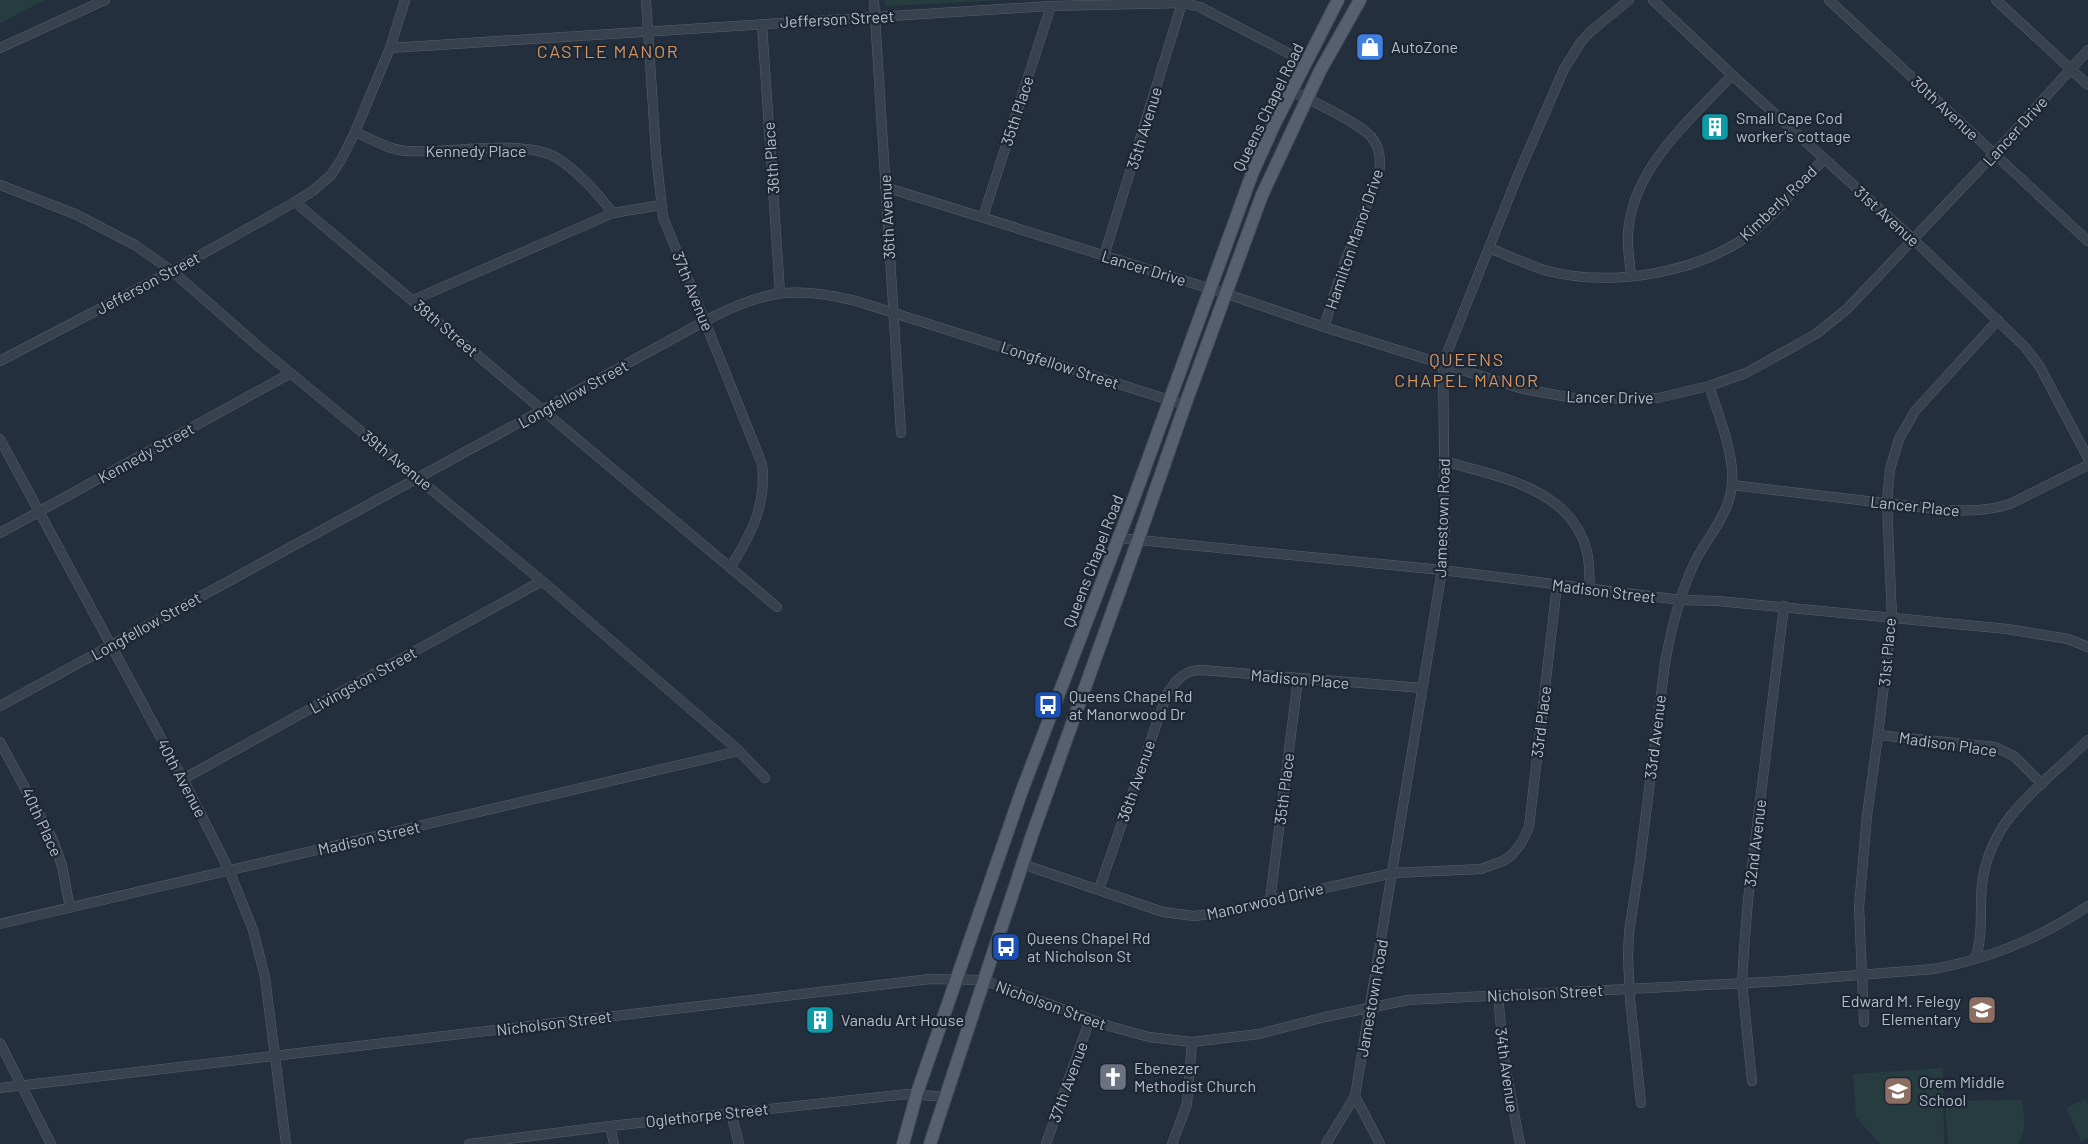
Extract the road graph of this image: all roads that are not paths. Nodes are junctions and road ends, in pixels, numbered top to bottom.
1 (105, 0) edge
2 (405, 0) edge
3 (646, 0) edge
4 (874, 0) edge
5 (1338, 0) edge
6 (1360, 0) edge
7 (1629, 0) edge
8 (1653, 0) edge
9 (1829, 0) edge
10 (1996, 0) edge
11 (1183, 2) edge
12 (1051, 6) junction
13 (875, 17) junction
14 (762, 24) junction
15 (649, 32) junction
16 (0, 48) edge
17 (390, 48) junction
18 (2088, 50) edge
19 (1307, 63) junction
20 (2070, 70) junction
21 (1732, 75) junction
22 (2088, 85) edge
23 (1292, 91) junction
24 (1306, 99) junction
25 (355, 132) junction
26 (1994, 154) junction
27 (1824, 159) junction
28 (0, 185) edge
29 (885, 188) junction
30 (295, 202) junction
31 (661, 205) junction
32 (613, 213) junction
33 (983, 217) junction
34 (1913, 239) junction
35 (2088, 241) edge
36 (1489, 248) junction
37 (1104, 256) junction
38 (172, 271) junction
39 (1631, 276) junction
40 (1210, 289) junction
41 (780, 293) junction
42 (1227, 294) junction
43 (413, 300) junction
44 (892, 312) junction
45 (1998, 320) junction
46 (705, 321) junction
47 (1324, 327) junction
48 (0, 361) edge
49 (1443, 363) junction
50 (291, 373) junction
51 (1709, 386) junction
52 (1170, 400) junction
53 (1185, 405) junction
54 (543, 410) junction
55 (901, 433) dead end
56 (0, 439) edge
57 (2088, 458) edge
58 (1444, 461) junction
59 (2088, 465) edge
60 (420, 478) junction
61 (1732, 485) junction
62 (1887, 503) junction
63 (39, 512) junction
64 (0, 533) edge
65 (1119, 538) junction
66 (1138, 540) junction
67 (730, 568) junction
68 (1442, 570) junction
69 (542, 581) junction
70 (1557, 585) junction
71 (1590, 589) junction
72 (1681, 600) junction
73 (1784, 606) junction
74 (777, 607) dead end
75 (1892, 618) junction
76 (111, 645) junction
77 (2088, 647) edge
78 (1180, 677) joint
79 (1298, 679) junction
80 (1422, 688) junction
81 (0, 706) edge
82 (1878, 735) junction
83 (2088, 740) edge
84 (0, 742) edge
85 (739, 751) junction
86 (765, 778) dead end
87 (183, 779) junction
88 (2042, 784) junction
89 (1512, 855) joint
90 (1022, 864) junction
91 (229, 870) junction
92 (1393, 873) junction
93 (1099, 889) junction
94 (1270, 900) junction
95 (2088, 906) edge
96 (70, 908) junction
97 (0, 924) edge
98 (1975, 959) junction
99 (1861, 976) junction
100 (958, 979) junction
101 (982, 980) junction
102 (1743, 983) junction
103 (1630, 989) junction
104 (1498, 995) junction
105 (1371, 1007) junction
106 (1090, 1019) junction
107 (1864, 1022) dead end
108 (1192, 1042) junction
109 (0, 1043) edge
110 (274, 1055) junction
111 (1752, 1081) dead end
112 (23, 1086) junction
113 (0, 1088) edge
114 (917, 1094) junction
115 (1355, 1096) junction
116 (946, 1097) junction
117 (1641, 1103) dead end
118 (730, 1113) junction
119 (610, 1126) junction
120 (488, 1143) edge
121 (51, 1144) edge
122 (286, 1144) edge
123 (469, 1144) edge
124 (614, 1144) edge
125 (739, 1144) edge
126 (903, 1144) edge
127 (930, 1144) edge
128 (1046, 1144) edge
129 (1172, 1144) edge
130 (1326, 1144) edge
131 (1380, 1144) edge
132 (1520, 1144) edge

1 - 16 street
2 - 17 street
3 - 15 street, 37th Avenue
4 - 13 street, 36th Avenue
5 - 19 main road, Queens Chapel Road
6 - 24 main road, Queens Chapel Road
7 - 36 street, Jamestown Road
8 - 21 street, 31st Avenue
9 - 26 street, 30th Avenue
10 - 20 street
11 - 12 street, Jefferson Street
11 - 19 street, Jefferson Street
11 - 37 street, 35th Avenue
12 - 13 street, Jefferson Street
12 - 33 street, 35th Place
13 - 14 street, Jefferson Street
13 - 29 street, 36th Avenue
14 - 15 street, Jefferson Street
14 - 41 street, 36th Place
15 - 17 street, Jefferson Street
15 - 31 street, 37th Avenue
17 - 25 street
18 - 20 street, Lancer Drive
19 - 23 main road, Queens Chapel Road
20 - 22 street
20 - 26 street, Lancer Drive
21 - 27 street, 31st Avenue
21 - 39 street
23 - 24 street, Hamilton Manor Drive
23 - 40 main road, Queens Chapel Road
24 - 42 main road, Queens Chapel Road
24 - 47 street, Hamilton Manor Drive
25 - 30 street
25 - 32 street, Kennedy Place
26 - 34 street, Lancer Drive
26 - 35 street, 30th Avenue
27 - 34 street, 31st Avenue
27 - 39 street, Kimberly Road
28 - 38 street, 39th Avenue
29 - 33 street, Lancer Drive
29 - 44 street, 36th Avenue
30 - 38 street, Jefferson Street
30 - 43 street, 38th Street
31 - 32 street
31 - 46 street, 37th Avenue
32 - 43 street
33 - 37 street, Lancer Drive
34 - 45 street, 31st Avenue
34 - 51 street, Lancer Drive
36 - 39 street, Kimberly Road
36 - 49 street, Jamestown Road
37 - 40 street, Lancer Drive
38 - 48 street, Jefferson Street
38 - 50 street, 39th Avenue
40 - 42 street, Lancer Drive
40 - 52 main road, Queens Chapel Road
41 - 44 street, Longfellow Street
41 - 46 street, Longfellow Street
42 - 47 street, Lancer Drive
42 - 53 main road, Queens Chapel Road
43 - 54 street, 38th Street
44 - 52 street, Longfellow Street
44 - 55 street, 36th Avenue
45 - 57 street, 31st Avenue
45 - 62 street, 31st Place
46 - 54 street, Longfellow Street
46 - 67 street, 37th Avenue
47 - 49 street, Lancer Drive
49 - 51 street, Lancer Drive
49 - 58 street, Jamestown Road
50 - 60 street, 39th Avenue
50 - 63 street, Kennedy Street
51 - 61 street, 33rd Avenue
52 - 53 street, Longfellow Street
52 - 65 main road, Queens Chapel Road
53 - 66 main road, Queens Chapel Road
54 - 60 street, Longfellow Street
54 - 67 street, 38th Street
56 - 63 street, 40th Avenue
58 - 68 street, Jamestown Road
58 - 71 street
59 - 62 street, Lancer Place
60 - 69 street, 39th Avenue
60 - 76 street, Longfellow Street
61 - 62 street, Lancer Place
61 - 72 street, 33rd Avenue
62 - 75 street, 31st Place
63 - 64 street, Kennedy Street
63 - 76 street, 40th Avenue
65 - 66 street, Madison Street
65 - 100 main road, Queens Chapel Road
66 - 68 street, Madison Street
66 - 90 main road, Queens Chapel Road
67 - 74 street, 38th Street
68 - 70 street, Madison Street
68 - 80 street, Jamestown Road
69 - 85 street, 39th Avenue
69 - 87 street, Livingston Street
70 - 71 street, Madison Street
70 - 89 street, 33rd Place
71 - 72 street, Madison Street
72 - 73 street, Madison Street
72 - 103 street, 33rd Avenue
73 - 75 street, Madison Street
73 - 102 street, 32nd Avenue
75 - 77 street, Madison Street
75 - 82 street, 31st Place
76 - 81 street, Longfellow Street
76 - 87 street, 40th Avenue
78 - 79 street, Madison Place
78 - 93 street, 36th Avenue
79 - 80 street, Madison Place
79 - 94 street, 35th Place
80 - 92 street, Jamestown Road
82 - 88 street, Madison Place
82 - 99 street, 31st Place
83 - 88 street
84 - 96 street, 40th Place
85 - 86 street, 39th Avenue
85 - 91 street, Madison Street
87 - 91 street, 40th Avenue
88 - 98 street
89 - 92 street, Manorwood Drive
90 - 93 street, Manorwood Drive
90 - 101 main road, Queens Chapel Road
91 - 96 street, Madison Street
91 - 110 street, 40th Avenue
92 - 94 street, Manorwood Drive
92 - 105 street, Jamestown Road
93 - 94 street, Manorwood Drive
95 - 98 street, Nicholson Street
96 - 97 street, Madison Street
98 - 99 street, Nicholson Street
99 - 102 street, Nicholson Street
99 - 107 street, 31st Place
100 - 101 street, Nicholson Street
100 - 110 street, Nicholson Street
100 - 114 main road, Queens Chapel Road
101 - 106 street, Nicholson Street
101 - 116 main road, Queens Chapel Road
102 - 103 street, Nicholson Street
102 - 111 street, 32nd Avenue
103 - 104 street, Nicholson Street
103 - 117 street, 33rd Avenue
104 - 105 street, Nicholson Street
104 - 132 street, 34th Avenue
105 - 108 street, Nicholson Street
105 - 115 street, Jamestown Road
106 - 108 street, Nicholson Street
106 - 128 street, 37th Avenue
108 - 129 street
109 - 112 street
110 - 112 street, Nicholson Street
110 - 122 street, 40th Avenue
112 - 113 street, Nicholson Street
112 - 121 street
114 - 116 street, Oglethorpe Street
114 - 118 street, Oglethorpe Street
114 - 126 main road, Queens Chapel Road
115 - 130 street, Jamestown Road
115 - 131 street
116 - 127 main road, Queens Chapel Road
118 - 119 street, Oglethorpe Street
118 - 125 street
119 - 120 street, Oglethorpe Street
119 - 124 street
120 - 123 street, Oglethorpe Street

